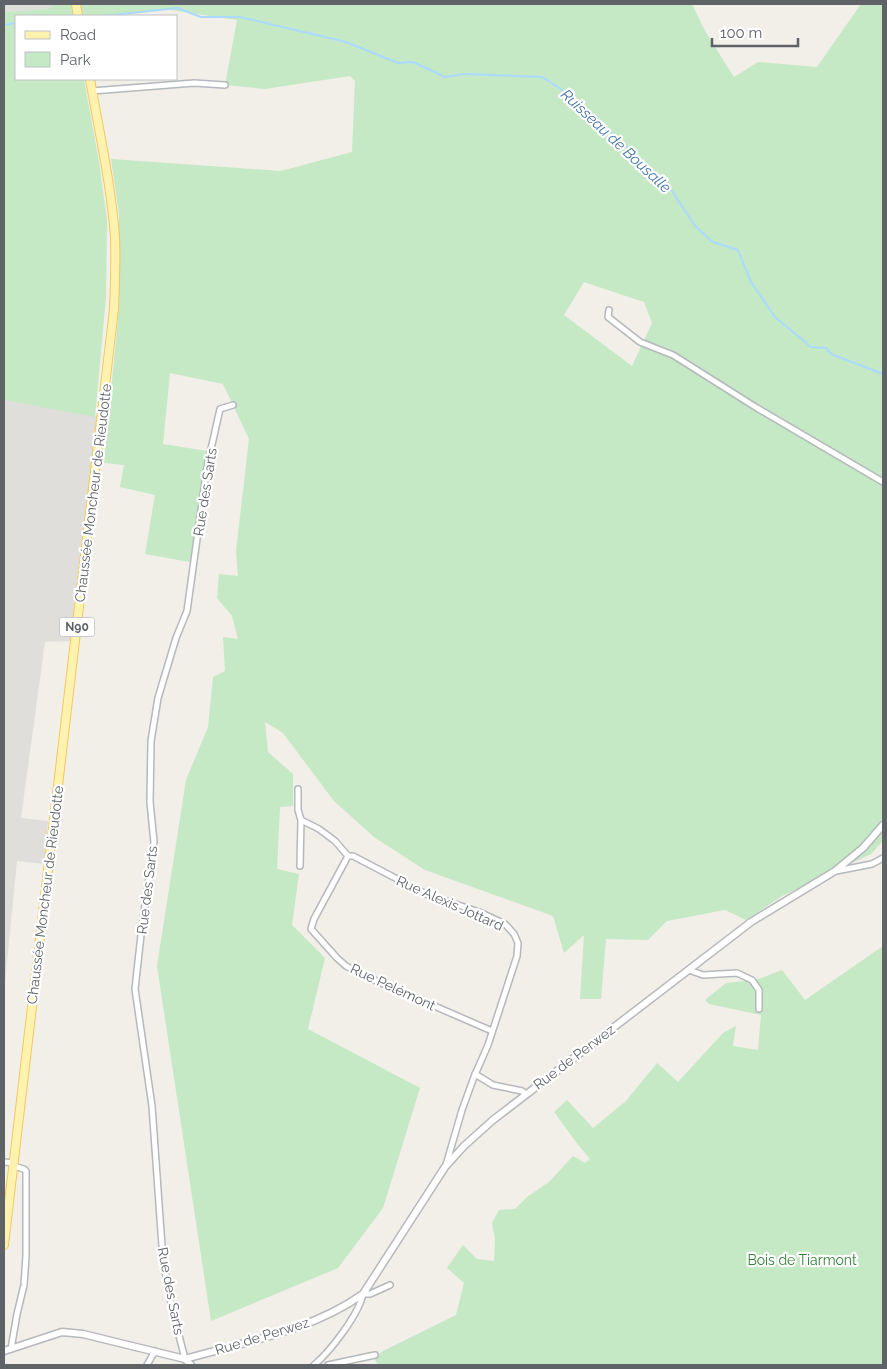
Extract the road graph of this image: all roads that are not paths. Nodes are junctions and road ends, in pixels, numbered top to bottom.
1 (90, 80) edge
2 (225, 85) dead end
3 (92, 91) junction
4 (609, 310) dead end
5 (233, 405) dead end
6 (883, 482) edge
7 (298, 789) dead end
8 (300, 820) junction
9 (883, 825) edge
10 (348, 856) junction
11 (883, 858) edge
12 (300, 866) dead end
13 (835, 871) junction
14 (689, 970) junction
15 (759, 1008) dead end
16 (492, 1032) junction
17 (475, 1074) junction
18 (526, 1094) junction
19 (4, 1162) edge
20 (14, 1164) junction
21 (445, 1168) junction
22 (4, 1246) edge
23 (390, 1285) dead end
24 (363, 1294) junction
25 (11, 1349) junction
26 (4, 1351) edge
27 (155, 1351) junction
28 (374, 1355) dead end
29 (185, 1358) junction
30 (147, 1365) edge
31 (191, 1365) edge
32 (314, 1365) edge
33 (328, 1365) edge

1 - 3 main road, N90
2 - 3 street
3 - 20 main road, Chaussée Moncheur de Rieudotte / N90
4 - 6 street
5 - 29 street, Rue des Sarts
7 - 8 street
8 - 10 street, Rue Alexis Jottard
8 - 12 street
9 - 13 street, Rue de Perwez
10 - 16 street, Rue Alexis Jottard
10 - 16 street, Rue Pelémont
11 - 13 street, Rue de Perwez
13 - 14 street, Rue de Perwez
14 - 15 street
14 - 18 street, Rue de Perwez
16 - 17 street
17 - 18 street
17 - 21 street
18 - 21 street, Rue de Perwez
19 - 20 street
20 - 22 main road, N90
20 - 25 street
21 - 24 street, Rue de Perwez
23 - 24 street, Rue de Perwez
24 - 29 street, Rue de Perwez
24 - 32 street
25 - 26 street
25 - 27 street
27 - 29 street
27 - 30 street
28 - 33 street
29 - 31 street

